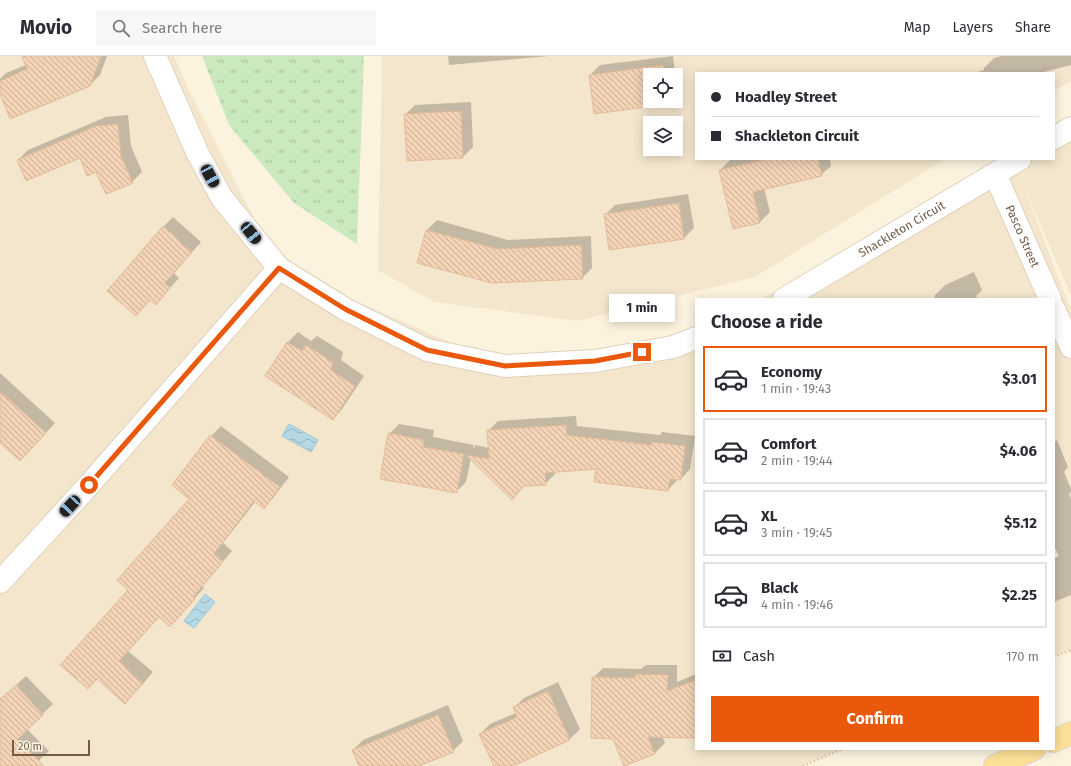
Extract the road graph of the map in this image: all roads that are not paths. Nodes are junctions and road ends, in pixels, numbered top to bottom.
1 (155, 56) edge
2 (1071, 128) edge
3 (1055, 137) edge
4 (1018, 160) edge
5 (995, 174) junction
6 (279, 268) junction
7 (786, 298) edge
8 (1050, 298) edge
9 (1055, 311) edge
10 (695, 338) edge
11 (1071, 347) edge
12 (4, 570) edge
13 (1071, 733) edge
14 (1055, 740) edge
15 (1032, 750) edge
16 (995, 766) edge

1 - 6 street
2 - 3 street
4 - 5 street, Shackleton Circuit
5 - 7 street, Shackleton Circuit
5 - 8 street, Pasco Street
6 - 10 street
6 - 12 street
9 - 11 street
13 - 14 main road
15 - 16 main road

